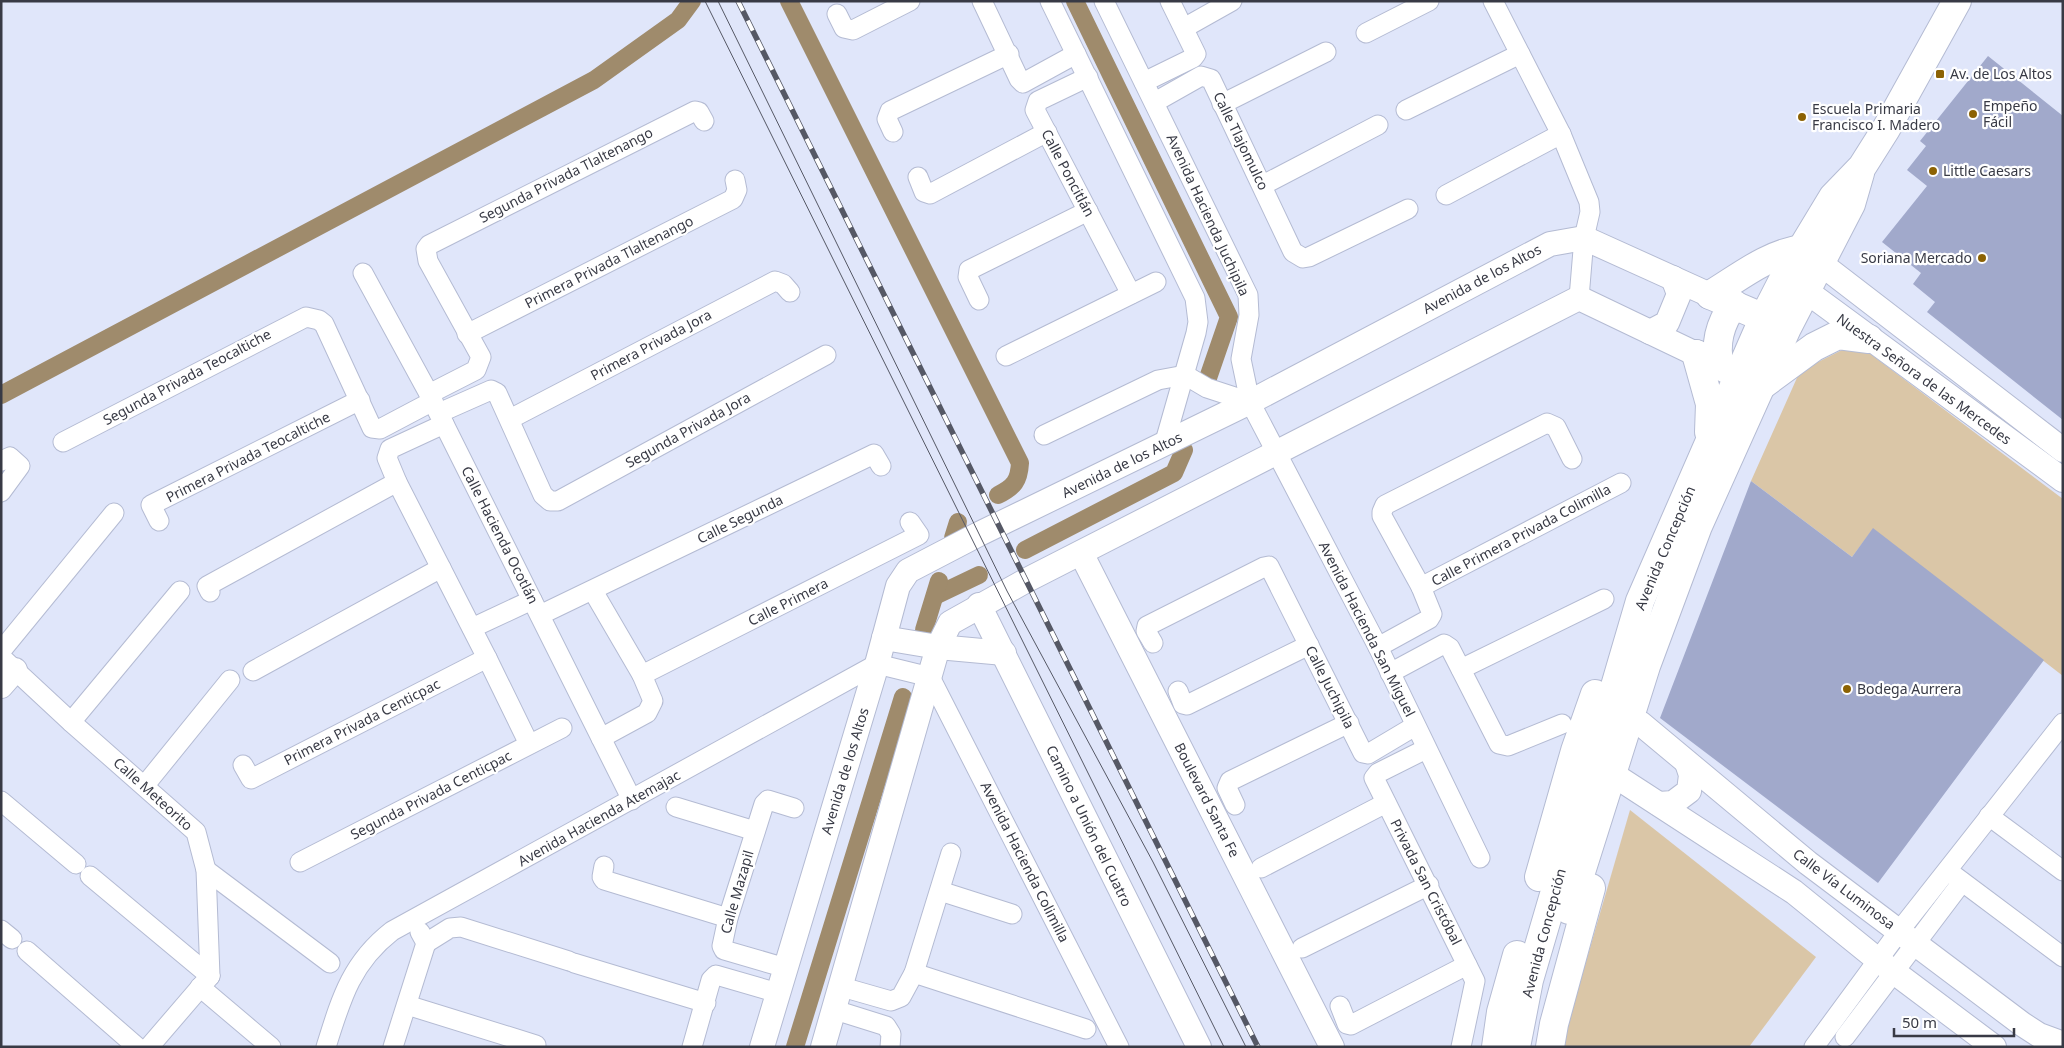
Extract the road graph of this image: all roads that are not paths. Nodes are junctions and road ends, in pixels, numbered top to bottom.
1 (910, 1) edge
2 (982, 1) edge
3 (1050, 1) edge
4 (1104, 1) edge
5 (1170, 1) edge
6 (1232, 1) edge
7 (1429, 1) edge
8 (1493, 1) edge
9 (1958, 1) edge
10 (837, 14) dead end
11 (1184, 28) junction
12 (1366, 33) dead end
13 (1326, 52) dead end
14 (1009, 54) junction
15 (1076, 54) junction
16 (1520, 54) junction
17 (1088, 77) junction
18 (1144, 82) junction
19 (1155, 102) junction
20 (1222, 104) junction
21 (1406, 110) dead end
22 (704, 121) dead end
23 (1378, 125) dead end
24 (893, 132) dead end
25 (1047, 132) junction
26 (1562, 134) junction
27 (918, 177) dead end
28 (735, 180) dead end
29 (1263, 184) junction
30 (1446, 194) dead end
31 (1408, 210) dead end
32 (1088, 211) junction
33 (1584, 238) junction
34 (1811, 256) junction
35 (363, 273) dead end
36 (1673, 278) junction
37 (1156, 282) dead end
38 (1795, 284) junction
39 (790, 292) dead end
40 (1131, 294) junction
41 (1579, 298) junction
42 (979, 300) dead end
43 (1722, 300) junction
44 (1776, 323) junction
45 (1650, 332) junction
46 (467, 334) junction
47 (1869, 339) junction
48 (1696, 354) junction
49 (826, 355) dead end
50 (1006, 356) dead end
51 (1185, 375) junction
52 (1740, 376) junction
53 (360, 400) junction
54 (1250, 402) junction
55 (436, 408) junction
56 (510, 420) junction
57 (1044, 435) dead end
58 (62, 442) dead end
59 (1708, 444) junction
60 (1164, 445) junction
61 (2063, 450) edge
62 (1277, 452) junction
63 (1572, 459) dead end
64 (1, 461) edge
65 (881, 466) dead end
66 (2063, 480) edge
67 (397, 482) junction
68 (1621, 483) dead end
69 (1, 492) edge
70 (114, 513) dead end
71 (159, 521) dead end
72 (910, 522) dead end
73 (1081, 553) junction
74 (441, 568) junction
75 (1421, 587) junction
76 (180, 591) dead end
77 (593, 591) junction
78 (210, 592) dead end
79 (1604, 599) dead end
80 (1640, 601) junction
81 (980, 605) junction
82 (536, 608) junction
83 (1667, 611) junction
84 (472, 628) junction
85 (884, 638) junction
86 (1153, 643) dead end
87 (1309, 645) junction
88 (938, 647) junction
89 (1378, 648) junction
90 (1, 651) edge
91 (1004, 654) junction
92 (487, 658) junction
93 (877, 664) junction
94 (1461, 669) junction
95 (6, 671) edge
96 (253, 671) dead end
97 (1390, 673) junction
98 (642, 675) junction
99 (930, 677) junction
100 (230, 680) dead end
101 (1178, 691) dead end
102 (71, 722) junction
103 (1349, 723) junction
104 (1640, 723) junction
105 (2063, 723) edge
106 (1562, 724) dead end
107 (1415, 726) junction
108 (562, 728) dead end
109 (601, 738) junction
110 (529, 744) junction
111 (2056, 747) edge
112 (1426, 749) junction
113 (1687, 763) junction
114 (243, 765) dead end
115 (1620, 779) junction
116 (145, 785) junction
117 (632, 800) junction
118 (1, 801) edge
119 (1386, 803) junction
120 (1659, 804) junction
121 (1235, 805) dead end
122 (676, 807) dead end
123 (794, 808) dead end
124 (1989, 816) junction
125 (755, 831) junction
126 (951, 853) dead end
127 (1480, 858) dead end
128 (300, 862) dead end
129 (1808, 863) junction
130 (604, 866) dead end
131 (1262, 868) dead end
132 (206, 870) junction
133 (1947, 870) junction
134 (2063, 871) edge
135 (1962, 882) junction
136 (1429, 885) junction
137 (1785, 886) junction
138 (940, 891) junction
139 (1012, 914) dead end
140 (728, 918) junction
141 (412, 920) junction
142 (1908, 937) junction
143 (426, 944) junction
144 (2059, 947) edge
145 (1302, 948) dead end
146 (27, 952) dead end
147 (330, 963) dead end
148 (1467, 964) junction
149 (1886, 966) junction
150 (786, 968) junction
151 (914, 973) junction
152 (205, 982) junction
153 (842, 987) junction
154 (778, 993) junction
155 (706, 1003) junction
156 (407, 1005) junction
157 (1340, 1006) dead end
158 (835, 1010) junction
159 (1830, 1025) junction
160 (1086, 1029) dead end
161 (1852, 1042) edge
162 (2057, 1043) edge
163 (540, 1046) edge
164 (137, 1047) edge
165 (149, 1047) edge
166 (271, 1047) edge
167 (326, 1047) edge
168 (393, 1047) edge
169 (692, 1047) edge
170 (762, 1047) edge
171 (823, 1047) edge
172 (890, 1047) edge
173 (1119, 1047) edge
174 (1199, 1047) edge
175 (1332, 1047) edge
176 (1461, 1047) edge
177 (1496, 1047) edge
178 (1516, 1047) edge
179 (1534, 1047) edge
180 (1550, 1047) edge
181 (1814, 1047) edge
182 (1994, 1047) edge

1 - 10 street
2 - 14 street
3 - 15 street
4 - 18 street, Avenida Hacienda Juchipila
5 - 11 street
6 - 11 street
7 - 12 street
8 - 16 street
9 - 34 main road, Avenida Concepción
11 - 18 street
13 - 20 street
14 - 15 street
14 - 24 street
15 - 17 street
16 - 21 street
16 - 26 street
17 - 25 street, Calle Poncitlán
17 - 51 street
18 - 19 street, Avenida Hacienda Juchipila
19 - 20 street, Calle Tlajomulco
19 - 54 street, Avenida Hacienda Juchipila
20 - 29 street, Calle Tlajomulco
22 - 46 street, Segunda Privada Tlaltenango
23 - 29 street
25 - 27 street
25 - 32 street, Calle Poncitlán
26 - 30 street
26 - 33 street
28 - 46 street, Primera Privada Tlaltenango
29 - 31 street, Calle Tlajomulco
32 - 40 street, Calle Poncitlán
32 - 42 street
33 - 36 street
33 - 41 street
33 - 54 street, Avenida de los Altos
34 - 38 main road, Avenida Concepción
34 - 43 main road
34 - 61 street, Nuestra Señora de las Mercedes
35 - 55 street, Calle Hacienda Ocotlán
36 - 43 street
36 - 45 street
37 - 40 street
38 - 44 main road, Avenida Concepción
38 - 47 street, Nuestra Señora de las Mercedes
39 - 56 street, Primera Privada Jora
40 - 50 street
41 - 45 street
41 - 62 street
43 - 44 main road
43 - 52 main road
44 - 52 main road, Avenida Concepción
45 - 48 street
46 - 55 street
47 - 52 main road
47 - 66 street, Nuestra Señora de las Mercedes
48 - 52 main road
48 - 59 main road
49 - 56 street, Segunda Privada Jora
51 - 54 street
51 - 57 street
51 - 60 street
52 - 59 main road, Avenida Concepción
52 - 83 main road, Avenida Concepción
53 - 55 street
53 - 58 street, Segunda Privada Teocaltiche
53 - 71 street, Primera Privada Teocaltiche
54 - 60 street, Avenida de los Altos
54 - 62 street, Avenida Hacienda San Miguel
55 - 56 street
55 - 67 street
55 - 82 street, Calle Hacienda Ocotlán
59 - 80 main road, Avenida Concepción
60 - 85 street, Avenida de los Altos
62 - 73 street
62 - 89 street, Avenida Hacienda San Miguel
63 - 75 street
64 - 69 street
65 - 77 street, Calle Segunda
67 - 74 street
67 - 78 street
68 - 75 street, Calle Primera Privada Colimilla
70 - 90 street
72 - 98 street, Calle Primera
73 - 81 street
73 - 175 street, Boulevard Santa Fe
74 - 84 street
74 - 96 street
75 - 89 street
76 - 102 street
77 - 82 street
77 - 98 street
79 - 94 street
80 - 177 main road
80 - 178 main road, Avenida Concepción
81 - 88 street
81 - 91 street, Camino a Unión del Cuatro
82 - 84 street
82 - 109 street, Calle Hacienda Ocotlán
83 - 104 main road
83 - 179 main road, Avenida Concepción
84 - 92 street
85 - 88 street
85 - 93 street, Avenida de los Altos
86 - 87 street, Calle Juchipila
87 - 101 street
87 - 103 street, Calle Juchipila
88 - 91 street
88 - 99 street
89 - 97 street, Avenida Hacienda San Miguel
91 - 174 street, Camino a Unión del Cuatro
92 - 110 street
92 - 114 street, Primera Privada Centicpac
93 - 99 street
93 - 117 street, Avenida Hacienda Atemajac
93 - 150 street, Avenida de los Altos
94 - 97 street
94 - 106 street
95 - 102 street, Calle Meteorito
97 - 107 street, Avenida Hacienda San Miguel
98 - 109 street
99 - 153 street
99 - 173 street, Avenida Hacienda Colimilla
100 - 116 street
102 - 116 street, Calle Meteorito
103 - 107 street, Calle Juchipila
103 - 121 street
104 - 113 street, Calle Vía Luminosa
104 - 115 main road
105 - 111 street
107 - 112 street, Avenida Hacienda San Miguel
108 - 110 street, Segunda Privada Centicpac
109 - 117 street, Calle Hacienda Ocotlán
110 - 128 street, Segunda Privada Centicpac
111 - 124 street
112 - 119 street, Privada San Cristóbal
112 - 127 street, Avenida Hacienda San Miguel
113 - 120 street
113 - 129 street, Calle Vía Luminosa
115 - 120 street
115 - 180 main road
116 - 132 street, Calle Meteorito
117 - 141 street, Avenida Hacienda Atemajac
118 - 152 street
119 - 131 street
119 - 136 street, Privada San Cristóbal
120 - 137 street
122 - 125 street
123 - 125 street, Calle Mazapil
124 - 133 street
124 - 134 street
125 - 140 street, Calle Mazapil
126 - 138 street
129 - 137 street
129 - 142 street, Calle Vía Luminosa
130 - 140 street
132 - 147 street
132 - 152 street, Calle Meteorito
133 - 135 street
133 - 142 street
135 - 142 street
135 - 144 street
136 - 145 street
136 - 148 street, Privada San Cristóbal
137 - 149 street
138 - 139 street
138 - 151 street
140 - 150 street, Calle Mazapil
141 - 143 street
141 - 167 street, Avenida Hacienda Atemajac
142 - 149 street
142 - 162 street, Calle Vía Luminosa
143 - 155 street
143 - 156 street
146 - 164 street
148 - 157 street
148 - 176 street, Privada San Cristóbal
149 - 159 street
149 - 161 street
149 - 182 street
150 - 154 street, Avenida de los Altos
151 - 153 street
151 - 160 street
152 - 165 street
152 - 166 street
153 - 158 street
154 - 155 street
154 - 170 street, Avenida de los Altos
155 - 169 street
156 - 163 street
156 - 168 street
158 - 171 street
158 - 172 street
159 - 161 street
159 - 181 street

